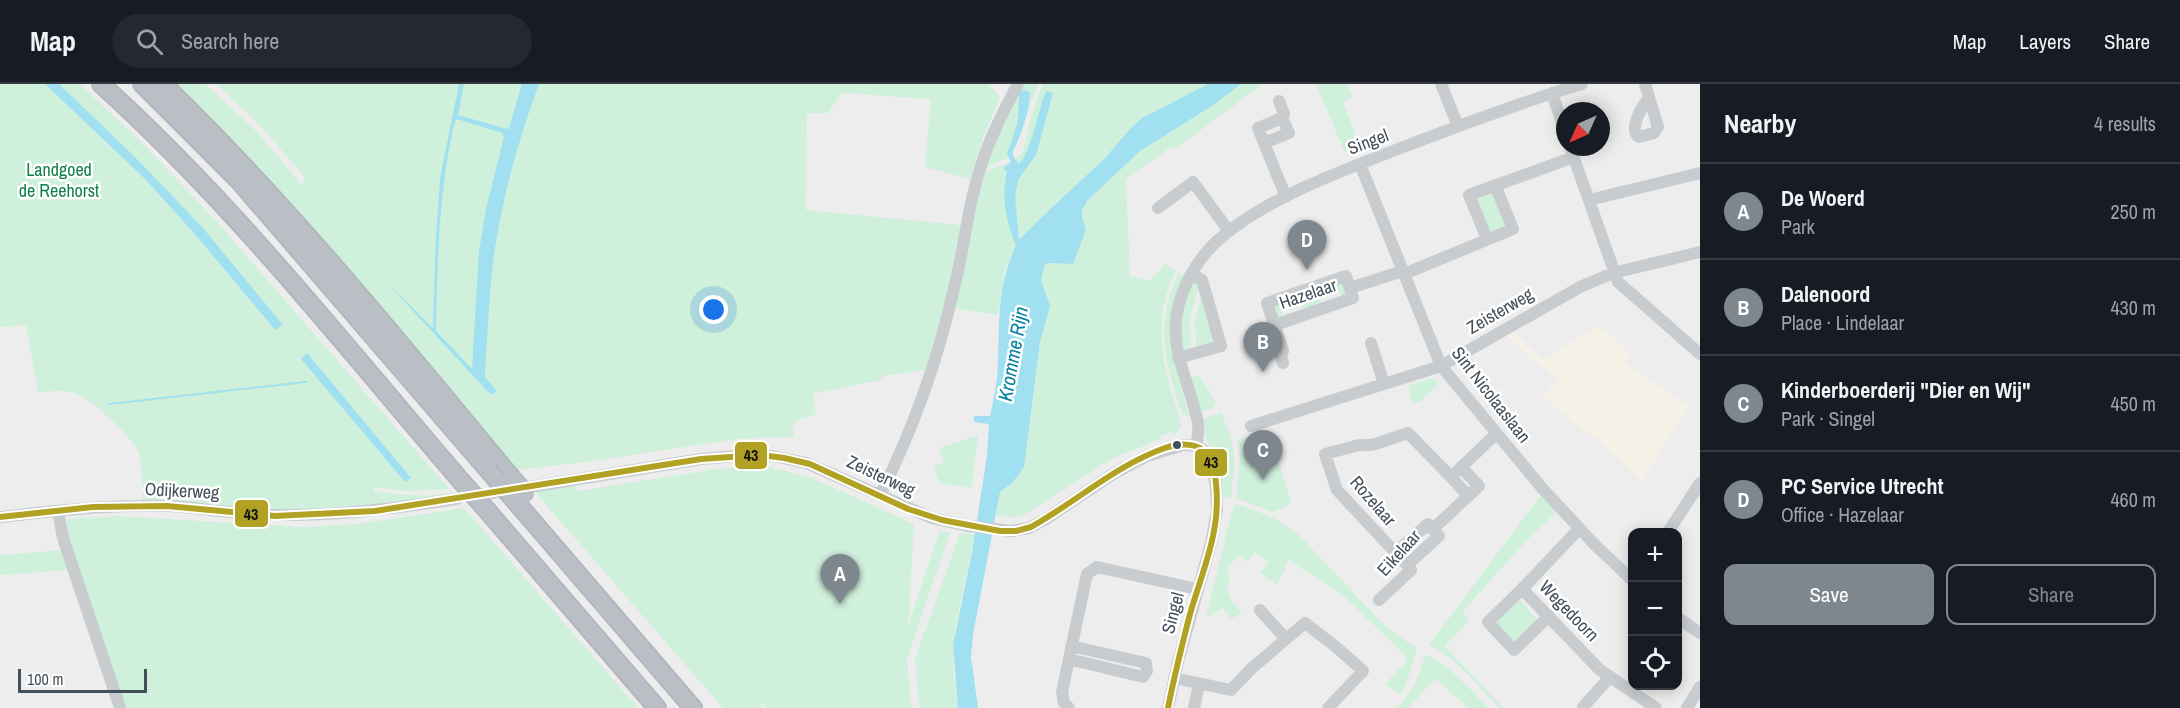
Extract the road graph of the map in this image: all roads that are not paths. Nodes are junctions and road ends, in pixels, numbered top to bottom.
1 (101, 84) edge
2 (142, 84) edge
3 (163, 84) edge
4 (1018, 84) edge
5 (1441, 84) edge
6 (1581, 84) edge
7 (1646, 84) edge
8 (1552, 93) junction
9 (1649, 98) dead end
10 (1279, 101) dead end
11 (1556, 105) edge
12 (1458, 126) junction
13 (1563, 156) edge
14 (1573, 156) edge
15 (1360, 164) junction
16 (1186, 170) dead end
17 (1700, 173) edge
18 (1193, 182) junction
19 (1495, 185) junction
20 (1286, 197) junction
21 (1589, 200) junction
22 (1158, 208) dead end
23 (1229, 231) junction
24 (1487, 239) junction
25 (1700, 252) edge
26 (1404, 273) junction
27 (1614, 273) junction
28 (1192, 274) junction
29 (338, 282) junction
30 (1350, 288) junction
31 (356, 304) junction
32 (1275, 325) junction
33 (1371, 343) dead end
34 (1700, 354) edge
35 (1178, 358) junction
36 (1283, 363) dead end
37 (1441, 366) junction
38 (1384, 384) junction
39 (1251, 426) dead end
40 (1496, 434) junction
41 (1197, 446) junction
42 (1461, 467) junction
43 (1451, 477) junction
44 (1700, 483) edge
45 (880, 495) junction
46 (1468, 496) junction
47 (526, 497) junction
48 (457, 499) dead end
49 (58, 511) junction
50 (0, 517) edge
51 (1671, 528) edge
52 (1433, 529) junction
53 (1580, 529) junction
54 (1395, 553) junction
55 (1407, 565) junction
56 (1628, 574) edge
57 (1197, 589) junction
58 (1522, 589) junction
59 (1379, 600) dead end
60 (1260, 610) dead end
61 (1549, 616) junction
62 (1682, 621) edge
63 (1700, 633) edge
64 (1286, 639) junction
65 (1071, 646) junction
66 (1069, 659) junction
67 (1610, 677) junction
68 (1180, 680) junction
69 (1199, 684) junction
70 (1700, 687) edge
71 (1583, 707) edge
72 (120, 708) edge
73 (657, 708) edge
74 (693, 708) edge
75 (1070, 708) edge
76 (1168, 708) edge
77 (1194, 708) edge
78 (1328, 708) edge
79 (1656, 708) edge
80 (1687, 708) edge

1 - 73 highway, bridge
2 - 29 highway
3 - 29 highway
4 - 45 street
5 - 12 street
6 - 8 street, Singel
7 - 9 street
8 - 11 street
8 - 12 street, Singel
10 - 20 street
12 - 15 street, Singel
13 - 19 street
14 - 21 street
15 - 20 street, Singel
15 - 26 street, Sint Nicolaaslaan
16 - 18 street
17 - 21 street
18 - 22 street
18 - 23 street
19 - 24 street
19 - 24 street, Hazelaar
20 - 23 street, Singel
21 - 27 street
23 - 28 street, Singel
24 - 26 street, Hazelaar
25 - 27 street, Zeisterweg
26 - 30 street, Hazelaar
26 - 37 street, Sint Nicolaaslaan
27 - 34 street
27 - 37 street, Zeisterweg
28 - 35 street, Singel
28 - 35 street
29 - 31 highway
30 - 32 street, Hazelaar
30 - 32 street, Hazelaar
31 - 47 highway, bridge
31 - 47 highway, bridge
32 - 36 street
33 - 38 street
35 - 41 street, Singel
37 - 38 street, Zeisterweg
37 - 40 street, Sint Nicolaaslaan
38 - 39 street, Zeisterweg
40 - 42 street
40 - 53 street, Sint Nicolaaslaan
41 - 45 street, Zeisterweg
41 - 57 street, Singel
42 - 43 street
42 - 46 street
43 - 46 street
43 - 54 street, Rozelaar
44 - 51 street
45 - 47 street, Zeisterweg
46 - 52 street, Eikelaar
47 - 74 highway
48 - 49 street, Odijkerweg
49 - 50 street, Odijkerweg
49 - 72 street
52 - 54 street, Eikelaar
52 - 55 street, Eikelaar
53 - 56 street, Sint Nicolaaslaan
53 - 58 street, Wegedoorn
54 - 55 street, Rozelaar
55 - 59 street, Eikelaar
57 - 65 street
57 - 68 street, Singel
58 - 61 street, Wegedoorn
58 - 61 street
60 - 64 street
61 - 67 street, Wegedoorn
62 - 63 street
64 - 69 street
64 - 78 street
65 - 66 street
65 - 66 street
66 - 75 street
67 - 71 street
67 - 79 street, Wegedoorn
68 - 69 street
68 - 76 street, Singel
69 - 77 street
70 - 80 street

